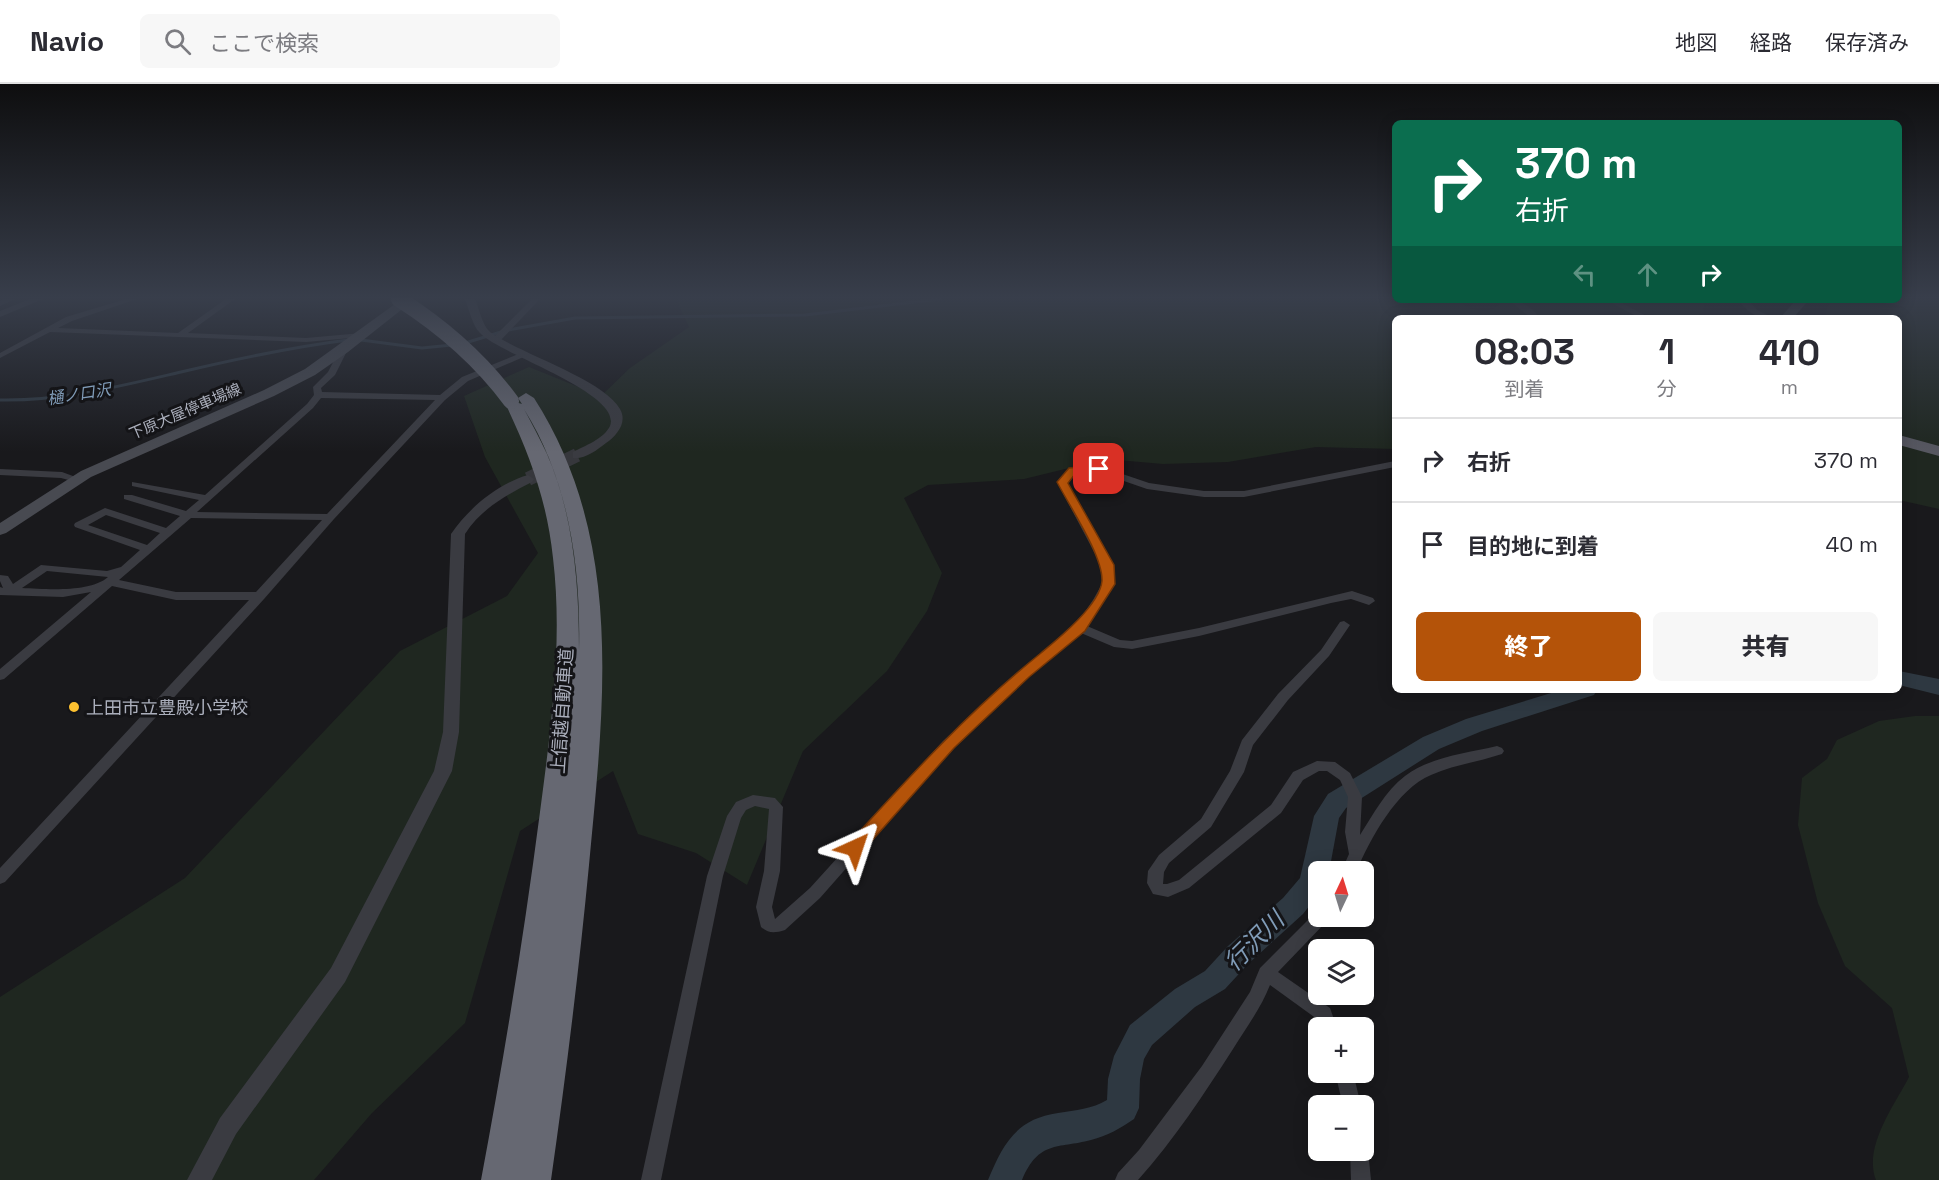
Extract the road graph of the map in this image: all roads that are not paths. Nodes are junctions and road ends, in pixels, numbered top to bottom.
1 (342, 350) edge
2 (349, 350) edge
3 (468, 350) edge
4 (484, 350) edge
5 (515, 350) edge
6 (524, 355) junction
7 (318, 395) junction
8 (442, 398) junction
9 (519, 400) junction
10 (1902, 441) edge
11 (1939, 451) edge
12 (577, 455) tunnel mouth
13 (1392, 465) edge
14 (0, 472) edge
15 (76, 479) junction
16 (528, 479) tunnel mouth
17 (136, 484) dead end
18 (128, 496) dead end
19 (206, 498) junction
20 (188, 516) junction
21 (330, 517) junction
22 (2, 530) edge
23 (166, 532) junction
24 (148, 549) junction
25 (125, 569) junction
26 (0, 578) edge
27 (108, 584) junction
28 (5, 591) edge
29 (260, 596) junction
30 (1369, 601) dead end
31 (1344, 625) dead end
32 (1080, 628) junction
33 (0, 676) edge
34 (1497, 751) dead end
35 (1356, 854) junction
36 (1353, 861) edge
37 (0, 878) edge
38 (1311, 927) edge
39 (1266, 974) junction
40 (1325, 1017) edge
41 (1359, 1161) edge
42 (200, 1180) edge
43 (499, 1180) edge
44 (532, 1180) edge
45 (651, 1180) edge
46 (1125, 1180) edge
47 (1360, 1180) edge

1 - 15 main road, 下原大屋停車場線
2 - 7 street
3 - 9 highway, 上信越自動車道, bridge
4 - 9 highway, 上信越自動車道
5 - 6 street
6 - 8 street
6 - 12 street
7 - 8 street
7 - 19 street
8 - 21 street
9 - 43 highway, 上信越自動車道
9 - 44 highway, 上信越自動車道
10 - 11 main road
13 - 32 street
14 - 15 street
15 - 22 main road, 下原大屋停車場線
16 - 42 street
17 - 19 street
18 - 20 street
19 - 20 street
20 - 21 street
20 - 23 street
21 - 29 street
23 - 24 street
23 - 24 street
24 - 25 street
25 - 27 street
25 - 28 street
26 - 28 street
27 - 28 street
27 - 29 street
27 - 33 street
29 - 37 street
30 - 32 street
31 - 35 street
32 - 45 street
34 - 35 street
35 - 36 street
38 - 39 street
39 - 40 street
39 - 46 street
41 - 47 street

